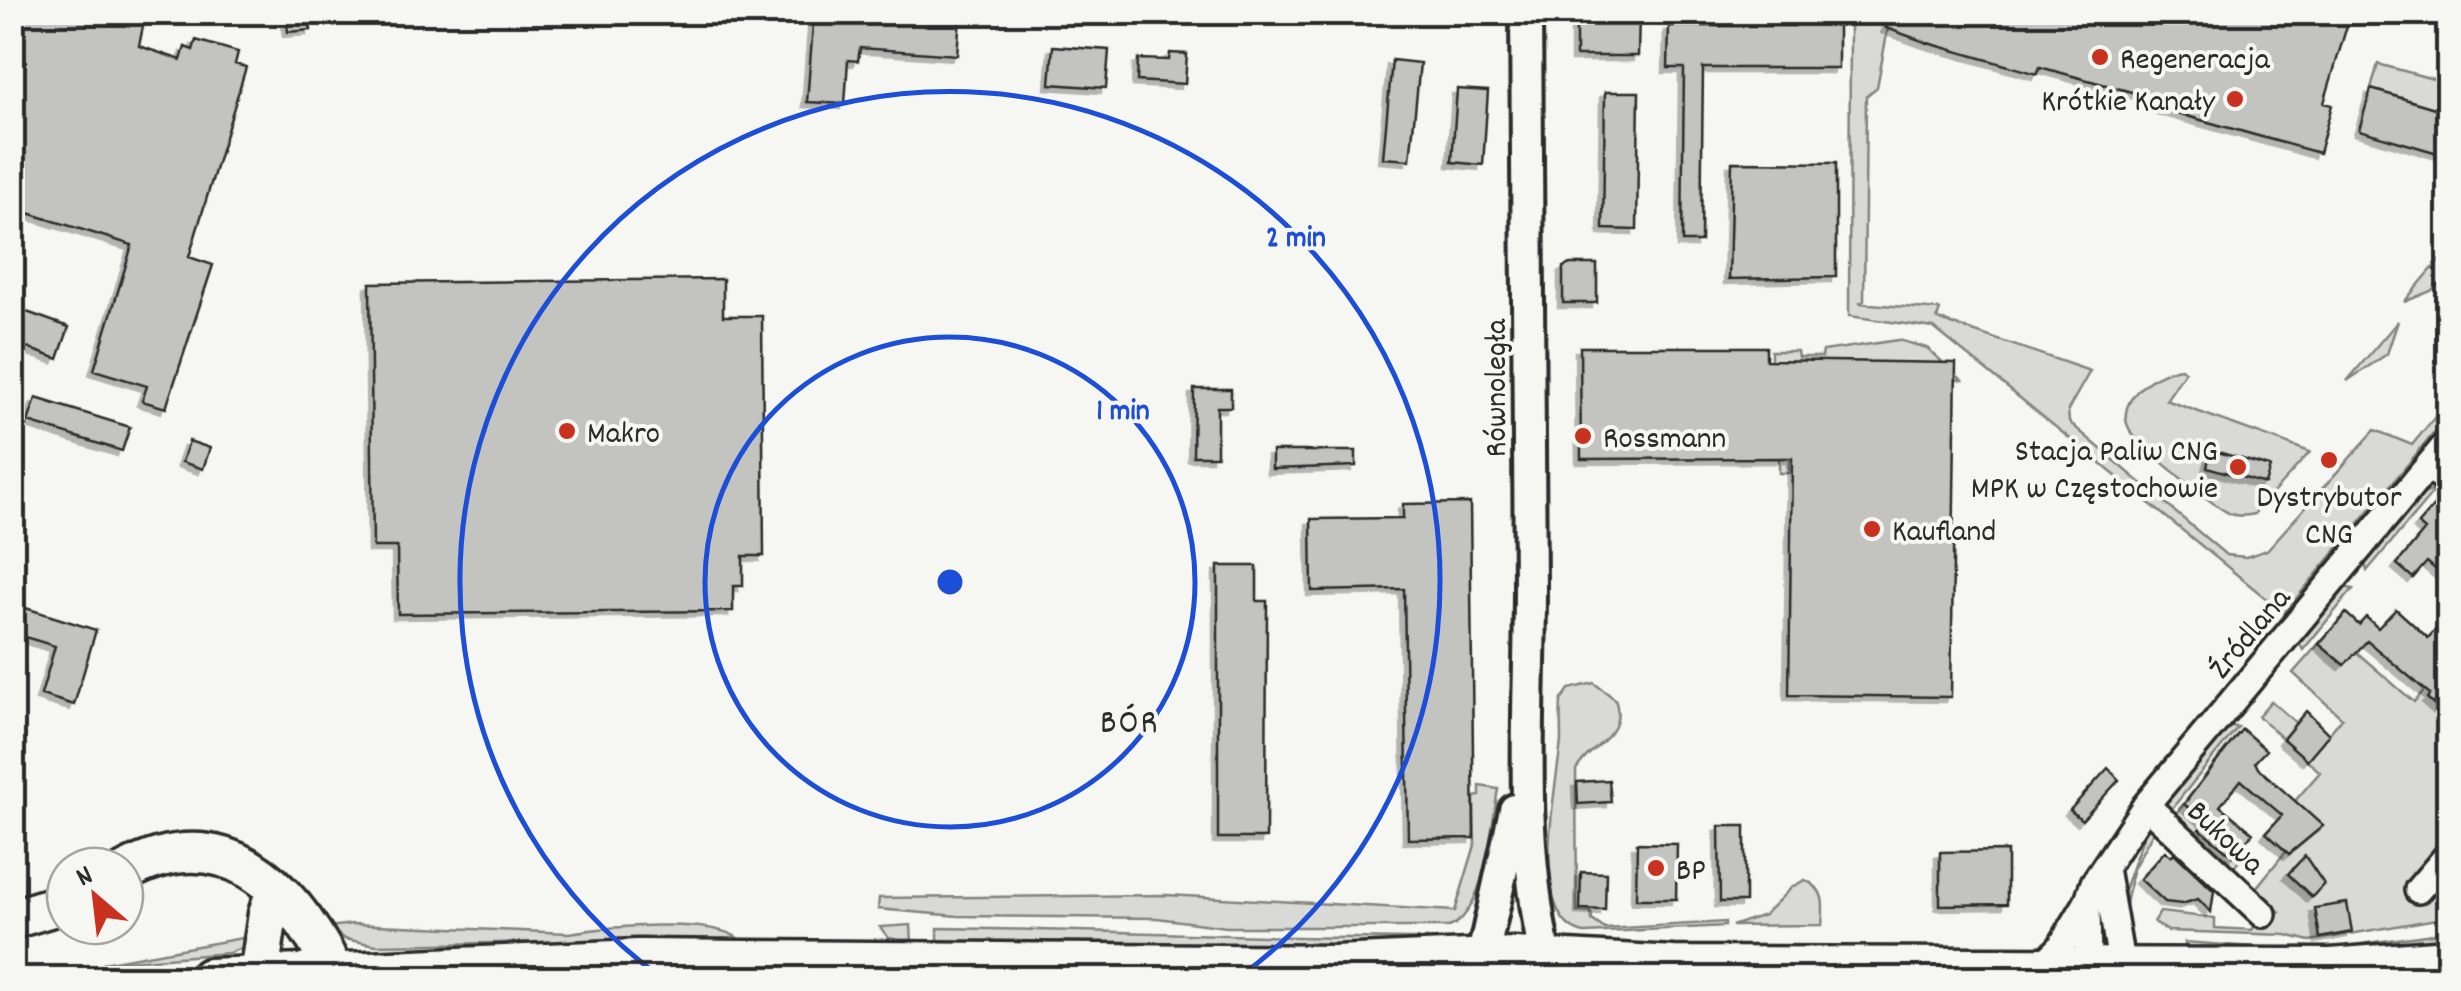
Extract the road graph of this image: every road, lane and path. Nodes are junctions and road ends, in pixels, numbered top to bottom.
1 (1526, 12) edge
2 (2448, 442) edge
3 (2439, 475) edge
4 (1526, 763) junction
5 (2146, 806) junction
6 (2448, 855) edge
7 (145, 863) edge
8 (2105, 868) junction
9 (2418, 890) dead end
10 (275, 894) junction
11 (2087, 902) junction
12 (45, 909) edge
13 (2263, 914) dead end
14 (12, 919) edge
15 (2448, 958) edge
16 (1479, 968) edge
17 (1547, 968) edge
18 (2039, 968) junction
19 (334, 970) junction
20 (2106, 973) edge
21 (259, 975) junction
22 (209, 978) edge

1 - 4 street, Równoległa
2 - 3 street, Źródlana
3 - 5 street, Źródlana
4 - 16 street, Równoległa
4 - 17 street, Równoległa
5 - 8 street, Źródlana
5 - 13 street, Bukowa
6 - 9 street
7 - 10 main road
8 - 11 street, Źródlana
8 - 20 street
10 - 19 main road
10 - 21 main road
11 - 18 street, Źródlana
11 - 20 street, Źródlana
12 - 14 main road
15 - 20 main road
16 - 17 main road
16 - 19 main road
17 - 18 main road
18 - 20 main road
19 - 21 main road
21 - 22 main road

